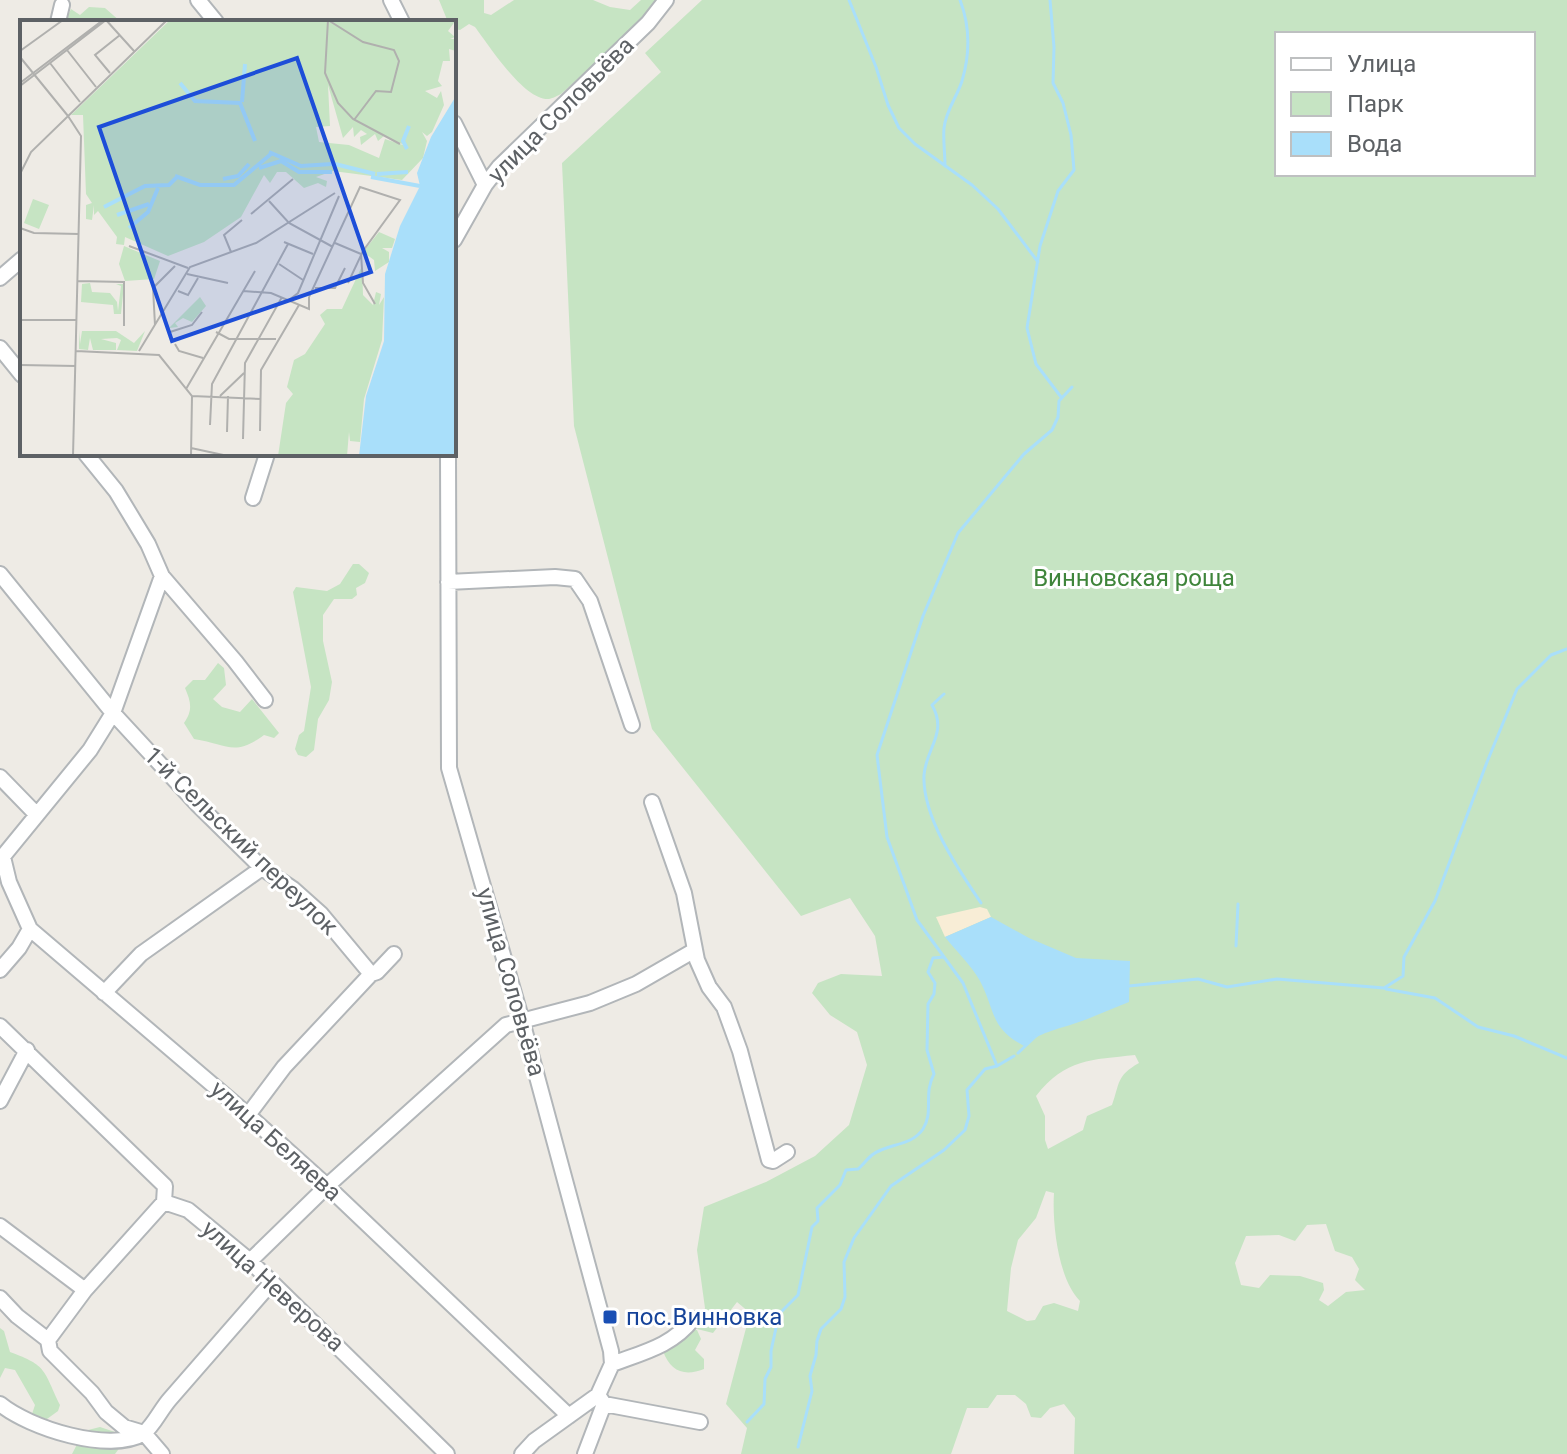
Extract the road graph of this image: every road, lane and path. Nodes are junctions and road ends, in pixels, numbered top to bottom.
1 (198, 0) edge
2 (391, 0) edge
3 (666, 0) edge
4 (62, 5) dead end
5 (58, 20) edge
6 (214, 20) edge
7 (401, 20) edge
8 (456, 127) edge
9 (485, 185) junction
10 (456, 236) edge
11 (20, 261) edge
12 (0, 278) edge
13 (0, 348) edge
14 (20, 373) edge
15 (88, 456) edge
16 (266, 456) edge
17 (448, 456) edge
18 (253, 498) dead end
19 (0, 574) edge
20 (162, 576) junction
21 (448, 582) junction
22 (265, 700) dead end
23 (113, 713) junction
24 (632, 725) dead end
25 (0, 777) edge
26 (652, 802) dead end
27 (37, 815) junction
28 (2, 858) edge
29 (262, 868) junction
30 (30, 929) junction
31 (695, 950) junction
32 (394, 954) dead end
33 (0, 970) edge
34 (371, 974) junction
35 (104, 993) junction
36 (522, 1021) junction
37 (0, 1026) edge
38 (27, 1050) junction
39 (0, 1101) edge
40 (248, 1115) junction
41 (787, 1152) dead end
42 (327, 1186) junction
43 (164, 1202) junction
44 (0, 1226) edge
45 (250, 1261) junction
46 (272, 1282) junction
47 (85, 1290) junction
48 (0, 1298) edge
49 (693, 1319) dead end
50 (48, 1340) junction
51 (612, 1364) junction
52 (601, 1399) junction
53 (0, 1404) edge
54 (569, 1416) junction
55 (700, 1422) dead end
56 (144, 1433) junction
57 (162, 1454) edge
58 (447, 1454) edge
59 (522, 1454) edge
60 (585, 1454) edge

1 - 6 street
2 - 7 street
3 - 9 street, улица Соловьёва
4 - 5 street
8 - 9 street
9 - 10 street, улица Соловьёва
11 - 12 street
13 - 14 street
15 - 20 street
16 - 18 street
17 - 21 street, улица Соловьёва
19 - 23 street, 1-й Сельский переулок
20 - 22 street
20 - 23 street
21 - 24 street
21 - 36 street, улица Соловьёва
23 - 27 street
23 - 29 street, 1-й Сельский переулок
25 - 27 street
26 - 31 street
27 - 28 street
28 - 30 street, улица Беляева
29 - 34 street, 1-й Сельский переулок
29 - 35 street
30 - 33 street
30 - 35 street, улица Беляева
31 - 36 street
31 - 41 street
32 - 34 street
34 - 40 street
35 - 40 street, улица Беляева
36 - 42 street
36 - 51 street, улица Соловьёва
37 - 38 street
38 - 39 street
38 - 43 street
40 - 42 street, улица Беляева
42 - 45 street
42 - 54 street, улица Беляева
43 - 45 street, улица Неверова
43 - 47 street
44 - 47 street
45 - 46 street, улица Неверова
46 - 56 street
46 - 58 street, улица Неверова
47 - 50 street
48 - 50 street
49 - 51 street
50 - 56 street
51 - 52 street
52 - 54 street
52 - 55 street
52 - 60 street
53 - 56 street
54 - 59 street
56 - 57 street

